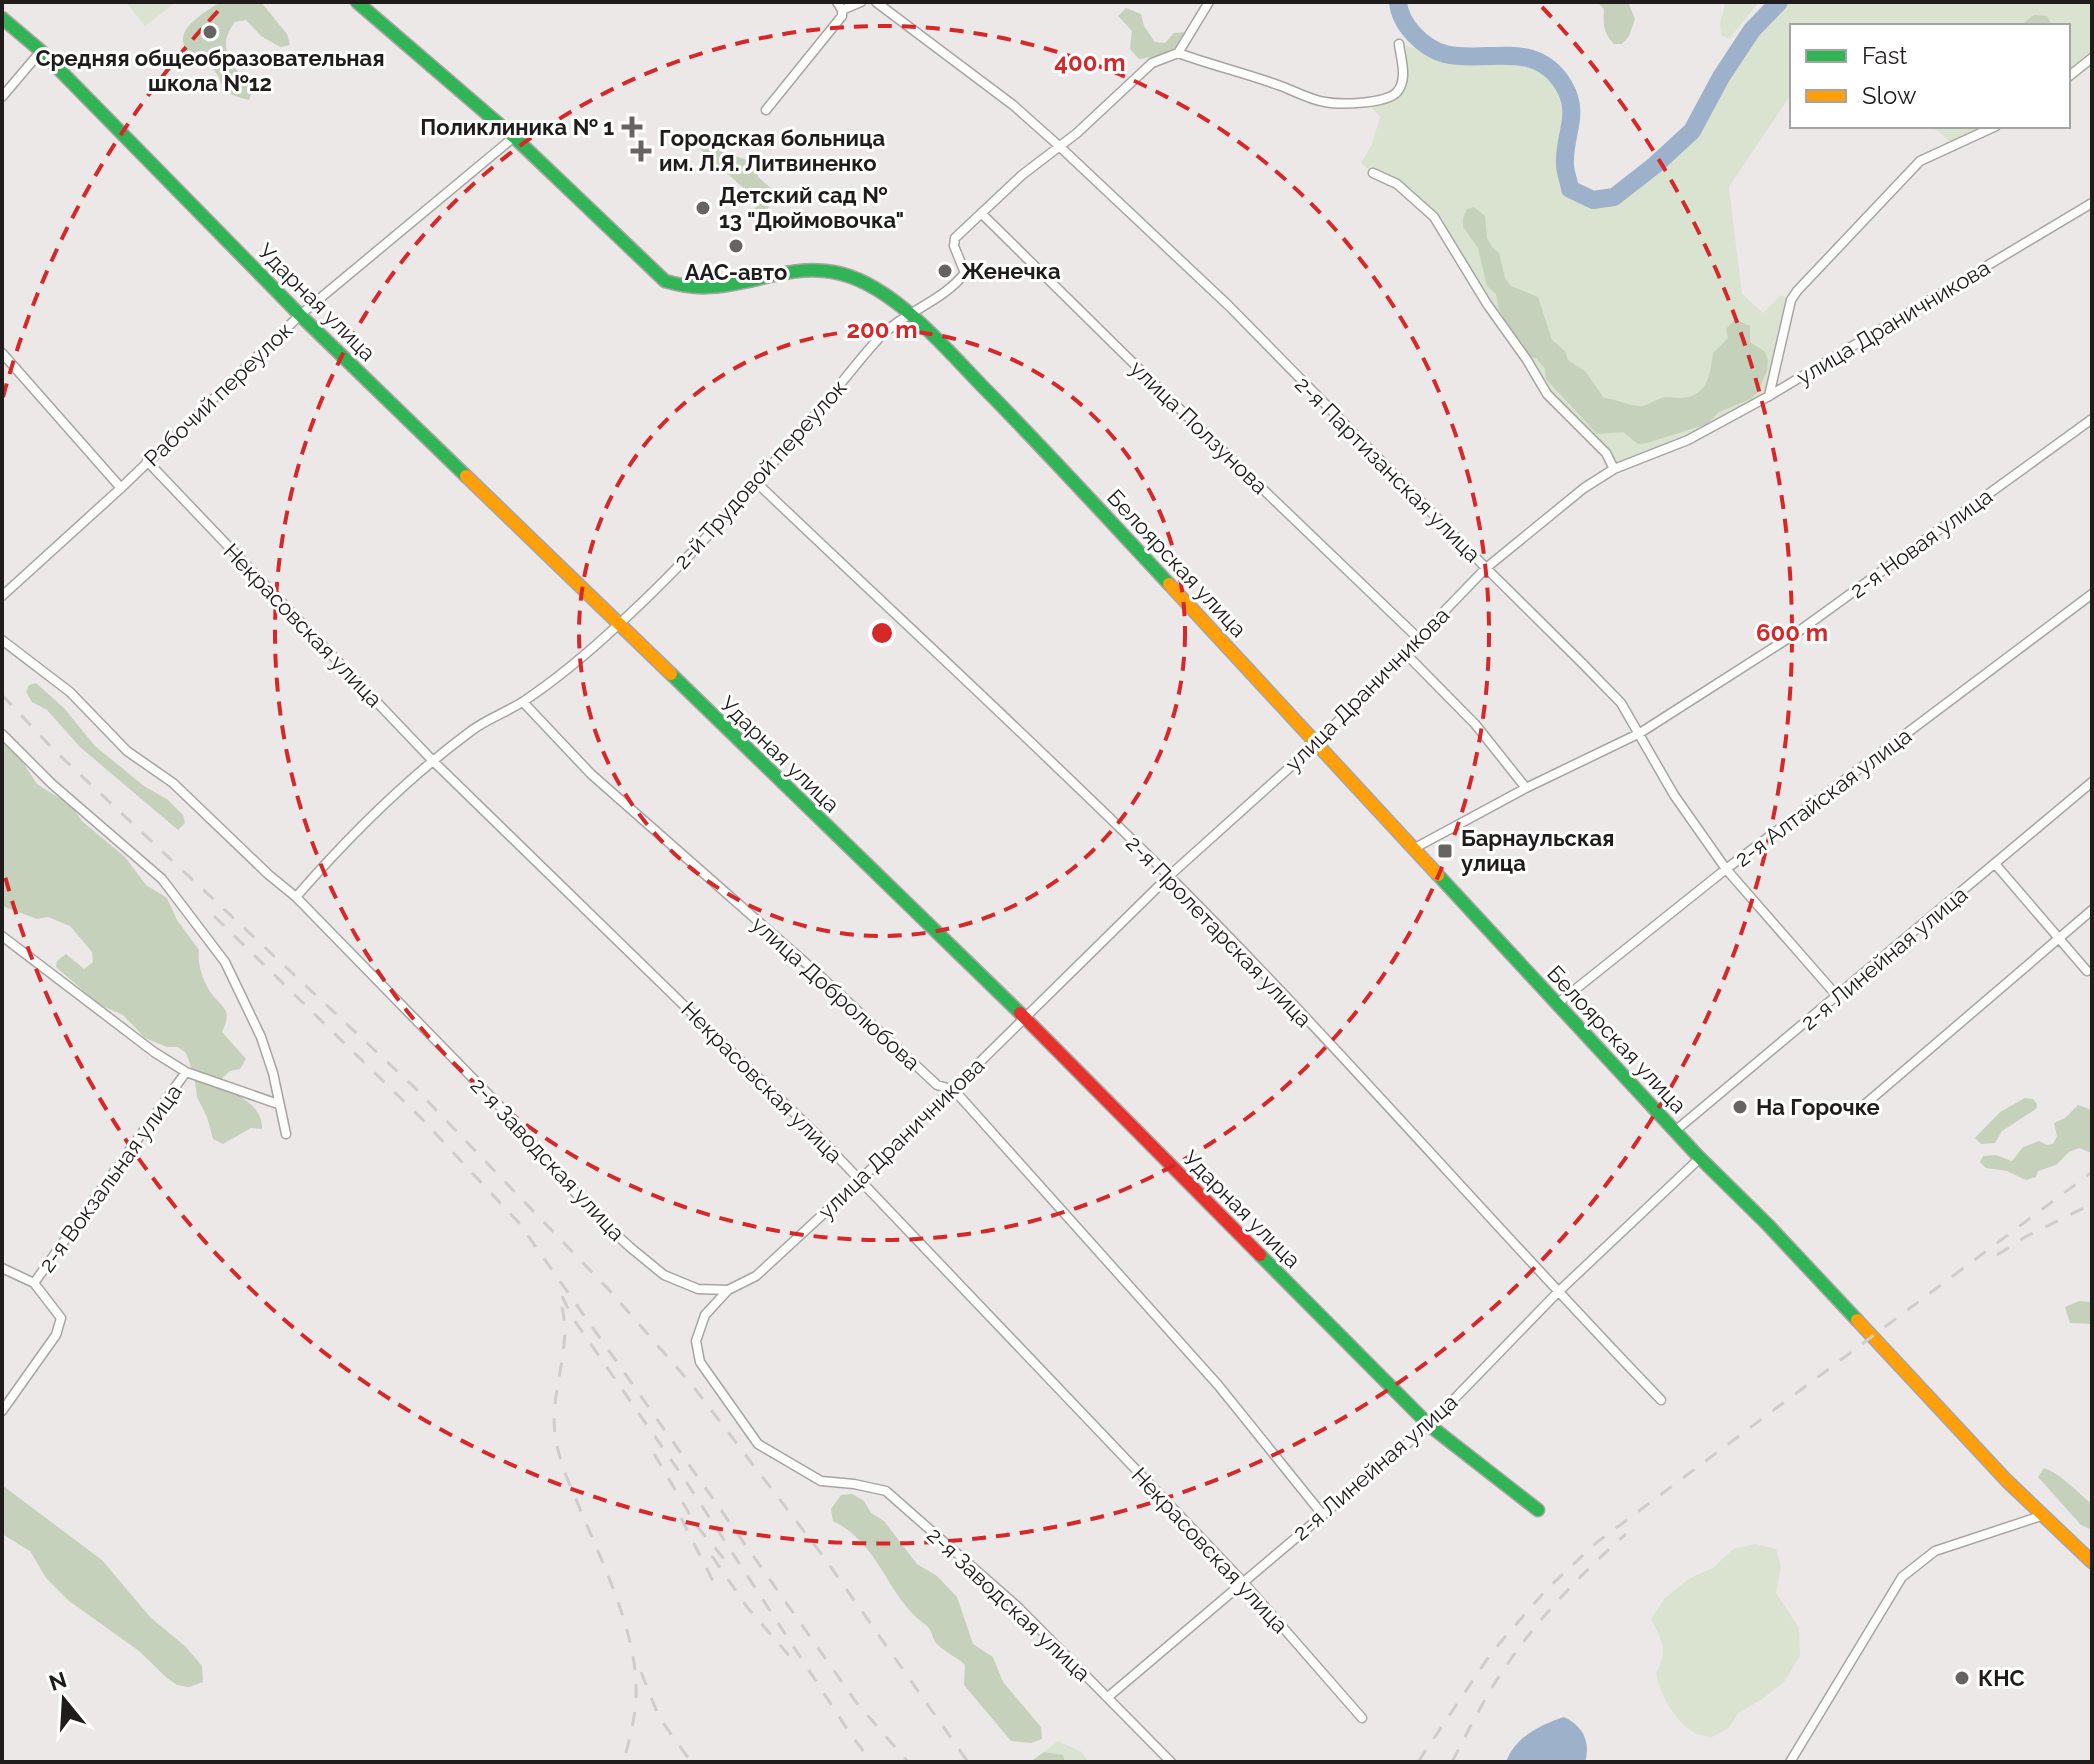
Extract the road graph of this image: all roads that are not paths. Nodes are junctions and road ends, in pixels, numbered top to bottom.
1 (861, 2) edge
2 (876, 2) edge
3 (1209, 2) edge
4 (364, 4) edge
5 (840, 6) edge
6 (2, 18) edge
7 (1399, 44) dead end
8 (41, 51) junction
9 (1178, 53) junction
10 (2092, 58) edge
11 (2070, 75) edge
12 (2, 97) edge
13 (766, 110) dead end
14 (1992, 128) edge
15 (514, 137) junction
16 (1058, 145) junction
17 (1373, 173) dead end
18 (2092, 203) edge
19 (981, 213) junction
20 (909, 312) junction
21 (300, 315) junction
22 (2, 353) edge
23 (1769, 396) junction
24 (2092, 419) edge
25 (147, 461) junction
26 (1614, 469) junction
27 (756, 482) junction
28 (121, 488) junction
29 (1486, 568) junction
30 (2092, 594) edge
31 (2, 596) edge
32 (618, 625) junction
33 (1419, 639) junction
34 (2, 640) edge
35 (1405, 653) junction
36 (523, 702) junction
37 (1640, 733) junction
38 (2, 734) edge
39 (1318, 742) junction
40 (433, 761) junction
41 (2092, 782) edge
42 (1526, 788) junction
43 (1413, 849) junction
44 (1996, 865) junction
45 (1726, 869) junction
46 (1169, 876) junction
47 (296, 897) junction
48 (2092, 910) edge
49 (2, 936) edge
50 (2058, 939) junction
51 (2087, 971) dead end
52 (1837, 996) junction
53 (1557, 1004) junction
54 (1024, 1017) junction
55 (186, 1072) junction
56 (954, 1090) junction
57 (278, 1104) junction
58 (1856, 1112) dead end
59 (1675, 1131) junction
60 (286, 1134) dead end
61 (1700, 1158) junction
62 (859, 1181) junction
63 (2, 1268) edge
64 (34, 1283) junction
65 (728, 1290) junction
66 (1557, 1293) junction
67 (1661, 1400) dead end
68 (2, 1411) edge
69 (1429, 1425) junction
70 (1538, 1510) dead end
71 (1322, 1514) junction
72 (2041, 1516) junction
73 (2092, 1562) edge
74 (1244, 1583) junction
75 (1108, 1697) junction
76 (1362, 1718) dead end
77 (1171, 1762) edge
78 (1790, 1762) edge

1 - 5 street
2 - 16 street, 2-я Партизанская улица
3 - 9 street
4 - 15 street, Белоярская улица
5 - 13 street
6 - 8 street, Ударная улица
7 - 9 street
8 - 12 street
8 - 21 street, Ударная улица
9 - 16 street, 2-й Трудовой переулок
10 - 11 street
14 - 23 street
15 - 20 street, Белоярская улица
15 - 21 street, Рабочий переулок
16 - 19 street, 2-й Трудовой переулок
16 - 29 street, 2-я Партизанская улица
17 - 26 street
18 - 23 street, улица Драничникова
19 - 20 street, 2-й Трудовой переулок
19 - 33 street, улица Ползунова
20 - 27 street, 2-й Трудовой переулок
20 - 39 street, Белоярская улица
21 - 25 street, Рабочий переулок
21 - 32 street, Ударная улица
22 - 28 street
23 - 26 street, улица Драничникова
24 - 37 street, 2-я Новая улица
25 - 28 street, Рабочий переулок
25 - 40 street, Некрасовская улица
26 - 29 street, улица Драничникова
27 - 32 street, 2-й Трудовой переулок
27 - 46 street, 2-я Пролетарская улица
28 - 31 street, Рабочий переулок
29 - 33 street, улица Драничникова
29 - 37 street, 2-я Партизанская улица
30 - 45 street, 2-я Алтайская улица
32 - 36 street, 2-й Трудовой переулок
32 - 54 street, Ударная улица
33 - 35 street, улица Драничникова
34 - 47 street, 2-я Заводская улица
35 - 39 street, улица Драничникова
35 - 42 street
36 - 40 street, 2-й Трудовой переулок
36 - 56 street, улица Добролюбова
37 - 42 street, 2-я Новая улица
37 - 45 street, 2-я Партизанская улица
38 - 57 street
39 - 43 street, Белоярская улица
39 - 46 street, улица Драничникова
40 - 47 street, 2-й Трудовой переулок
40 - 62 street, Некрасовская улица
41 - 44 street, 2-я Линейная улица
42 - 43 street, 2-я Новая улица
43 - 53 street, Белоярская улица
44 - 50 street
44 - 52 street, 2-я Линейная улица
45 - 52 street, 2-я Партизанская улица
45 - 53 street, 2-я Алтайская улица
46 - 54 street, улица Драничникова
46 - 66 street, 2-я Пролетарская улица
47 - 65 street, 2-я Заводская улица
48 - 50 street
49 - 55 street, 2-я Вокзальная улица
50 - 51 street
50 - 58 street
52 - 59 street, 2-я Линейная улица
53 - 59 street, Белоярская улица
54 - 56 street, улица Драничникова
54 - 69 street, Ударная улица
55 - 57 street, 2-я Вокзальная улица
55 - 64 street, 2-я Вокзальная улица
56 - 62 street, улица Драничникова
56 - 71 street, улица Добролюбова
57 - 60 street
59 - 61 street, Белоярская улица
61 - 66 street, 2-я Линейная улица
61 - 72 street, Белоярская улица
62 - 65 street, улица Драничникова
62 - 74 street, Некрасовская улица
63 - 64 street
64 - 68 street
65 - 75 street, 2-я Заводская улица
66 - 67 street, 2-я Пролетарская улица
66 - 69 street, 2-я Линейная улица
69 - 70 street, Ударная улица
69 - 71 street, 2-я Линейная улица
71 - 74 street, 2-я Линейная улица
72 - 73 street, Белоярская улица
72 - 78 street
74 - 75 street, 2-я Линейная улица
74 - 76 street, Некрасовская улица
75 - 77 street, 2-я Заводская улица

